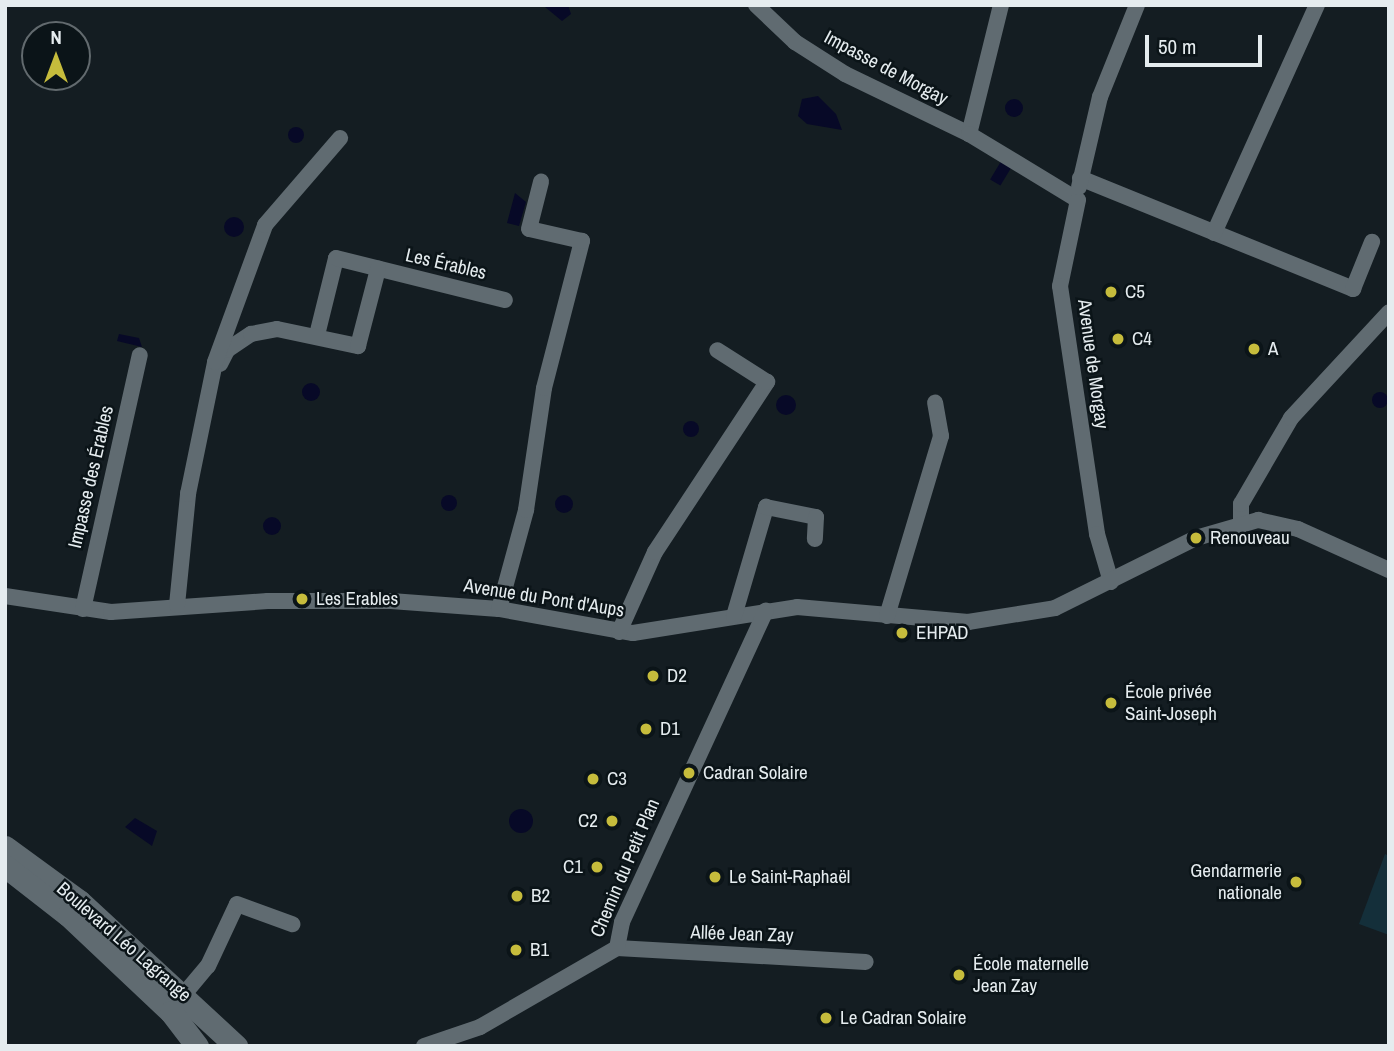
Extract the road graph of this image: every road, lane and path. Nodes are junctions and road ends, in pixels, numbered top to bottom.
1 (756, 5) edge
2 (1001, 5) edge
3 (1137, 5) edge
4 (1317, 5) edge
5 (969, 134) junction
6 (340, 138) dead end
7 (1080, 178) junction
8 (541, 182) dead end
9 (1078, 200) junction
10 (1214, 233) junction
11 (1372, 242) dead end
12 (378, 269) junction
13 (505, 300) dead end
14 (1389, 312) edge
15 (317, 335) junction
16 (717, 350) dead end
17 (140, 355) dead end
18 (208, 391) junction
19 (934, 403) dead end
20 (1241, 523) junction
21 (815, 539) dead end
22 (1389, 570) edge
23 (1111, 582) junction
24 (5, 596) edge
25 (177, 605) junction
26 (83, 609) junction
27 (499, 609) junction
28 (766, 611) junction
29 (734, 616) junction
30 (887, 616) junction
31 (619, 632) junction
32 (5, 847) edge
33 (5, 866) edge
34 (292, 924) dead end
35 (617, 948) junction
36 (866, 962) dead end
37 (185, 993) junction
38 (197, 1046) edge
39 (236, 1046) edge
40 (424, 1046) edge

1 - 5 street, Impasse de Morgay
2 - 5 street
3 - 7 street, Avenue de Morgay
4 - 10 street
5 - 9 street
6 - 18 street
7 - 9 street, Avenue de Morgay
7 - 10 street
8 - 27 street
9 - 23 street, Avenue de Morgay
10 - 11 street
12 - 13 street, Les Érables
12 - 15 street, Les Érables
12 - 15 street, Les Érables
14 - 20 street
15 - 18 street, Les Érables
16 - 31 street
17 - 26 street, Impasse des Érables
18 - 25 street
19 - 30 street
20 - 22 street
20 - 23 street, Avenue du Pont d'Aups
21 - 29 street
23 - 30 street, Avenue du Pont d'Aups
24 - 26 street, Avenue du Pont d'Aups
25 - 26 street, Avenue du Pont d'Aups
25 - 27 street, Avenue du Pont d'Aups
27 - 31 street, Avenue du Pont d'Aups
28 - 29 street, Avenue du Pont d'Aups
28 - 30 street, Avenue du Pont d'Aups
28 - 35 street, Chemin du Petit Plan
29 - 31 street, Avenue du Pont d'Aups
32 - 37 main road, Boulevard Léo Lagrange
33 - 38 main road, Boulevard Léo Lagrange
34 - 37 street
35 - 36 street, Allée Jean Zay
35 - 40 street, Chemin du Petit Plan
37 - 39 main road, Boulevard Léo Lagrange

